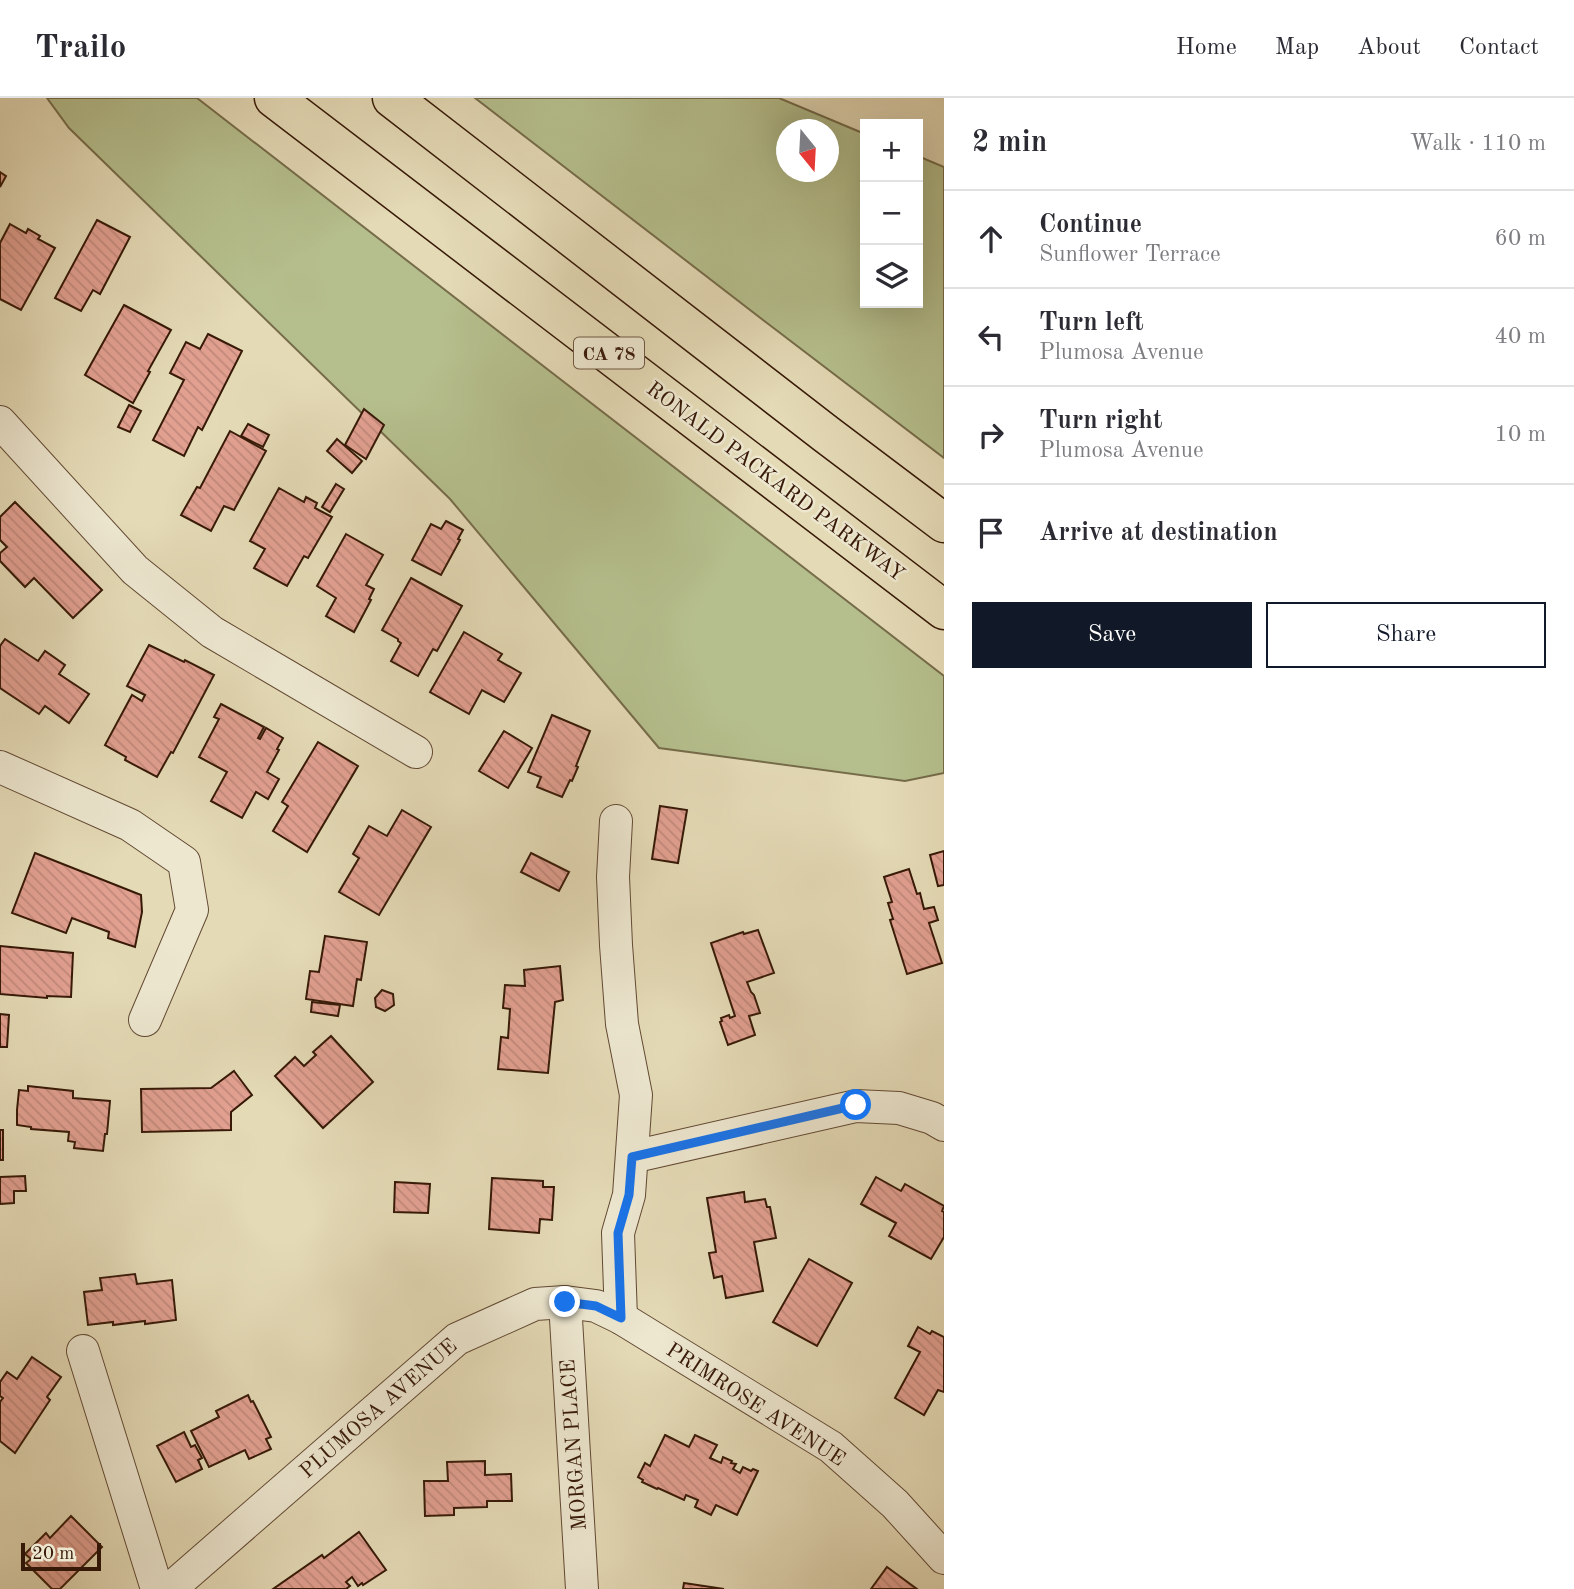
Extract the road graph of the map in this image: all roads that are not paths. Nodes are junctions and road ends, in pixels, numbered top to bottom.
1 (274, 98) edge
2 (392, 98) edge
3 (0, 422) edge
4 (944, 523) edge
5 (944, 610) edge
6 (416, 752) dead end
7 (0, 768) edge
8 (616, 821) dead end
9 (145, 1020) dead end
10 (944, 1125) edge
11 (632, 1157) junction
12 (565, 1302) junction
13 (621, 1318) junction
14 (83, 1351) dead end
15 (944, 1558) edge
16 (158, 1589) edge
17 (170, 1589) edge
18 (582, 1589) edge

1 - 5 highway, RONALD PACKARD PARKWAY / CA 78
2 - 4 highway
3 - 6 street
7 - 9 street
8 - 11 street
10 - 11 street
11 - 13 street
12 - 13 street, PLUMOSA AVENUE
12 - 17 street, PLUMOSA AVENUE
12 - 18 street, MORGAN PLACE
13 - 15 street, PRIMROSE AVENUE
14 - 16 street

